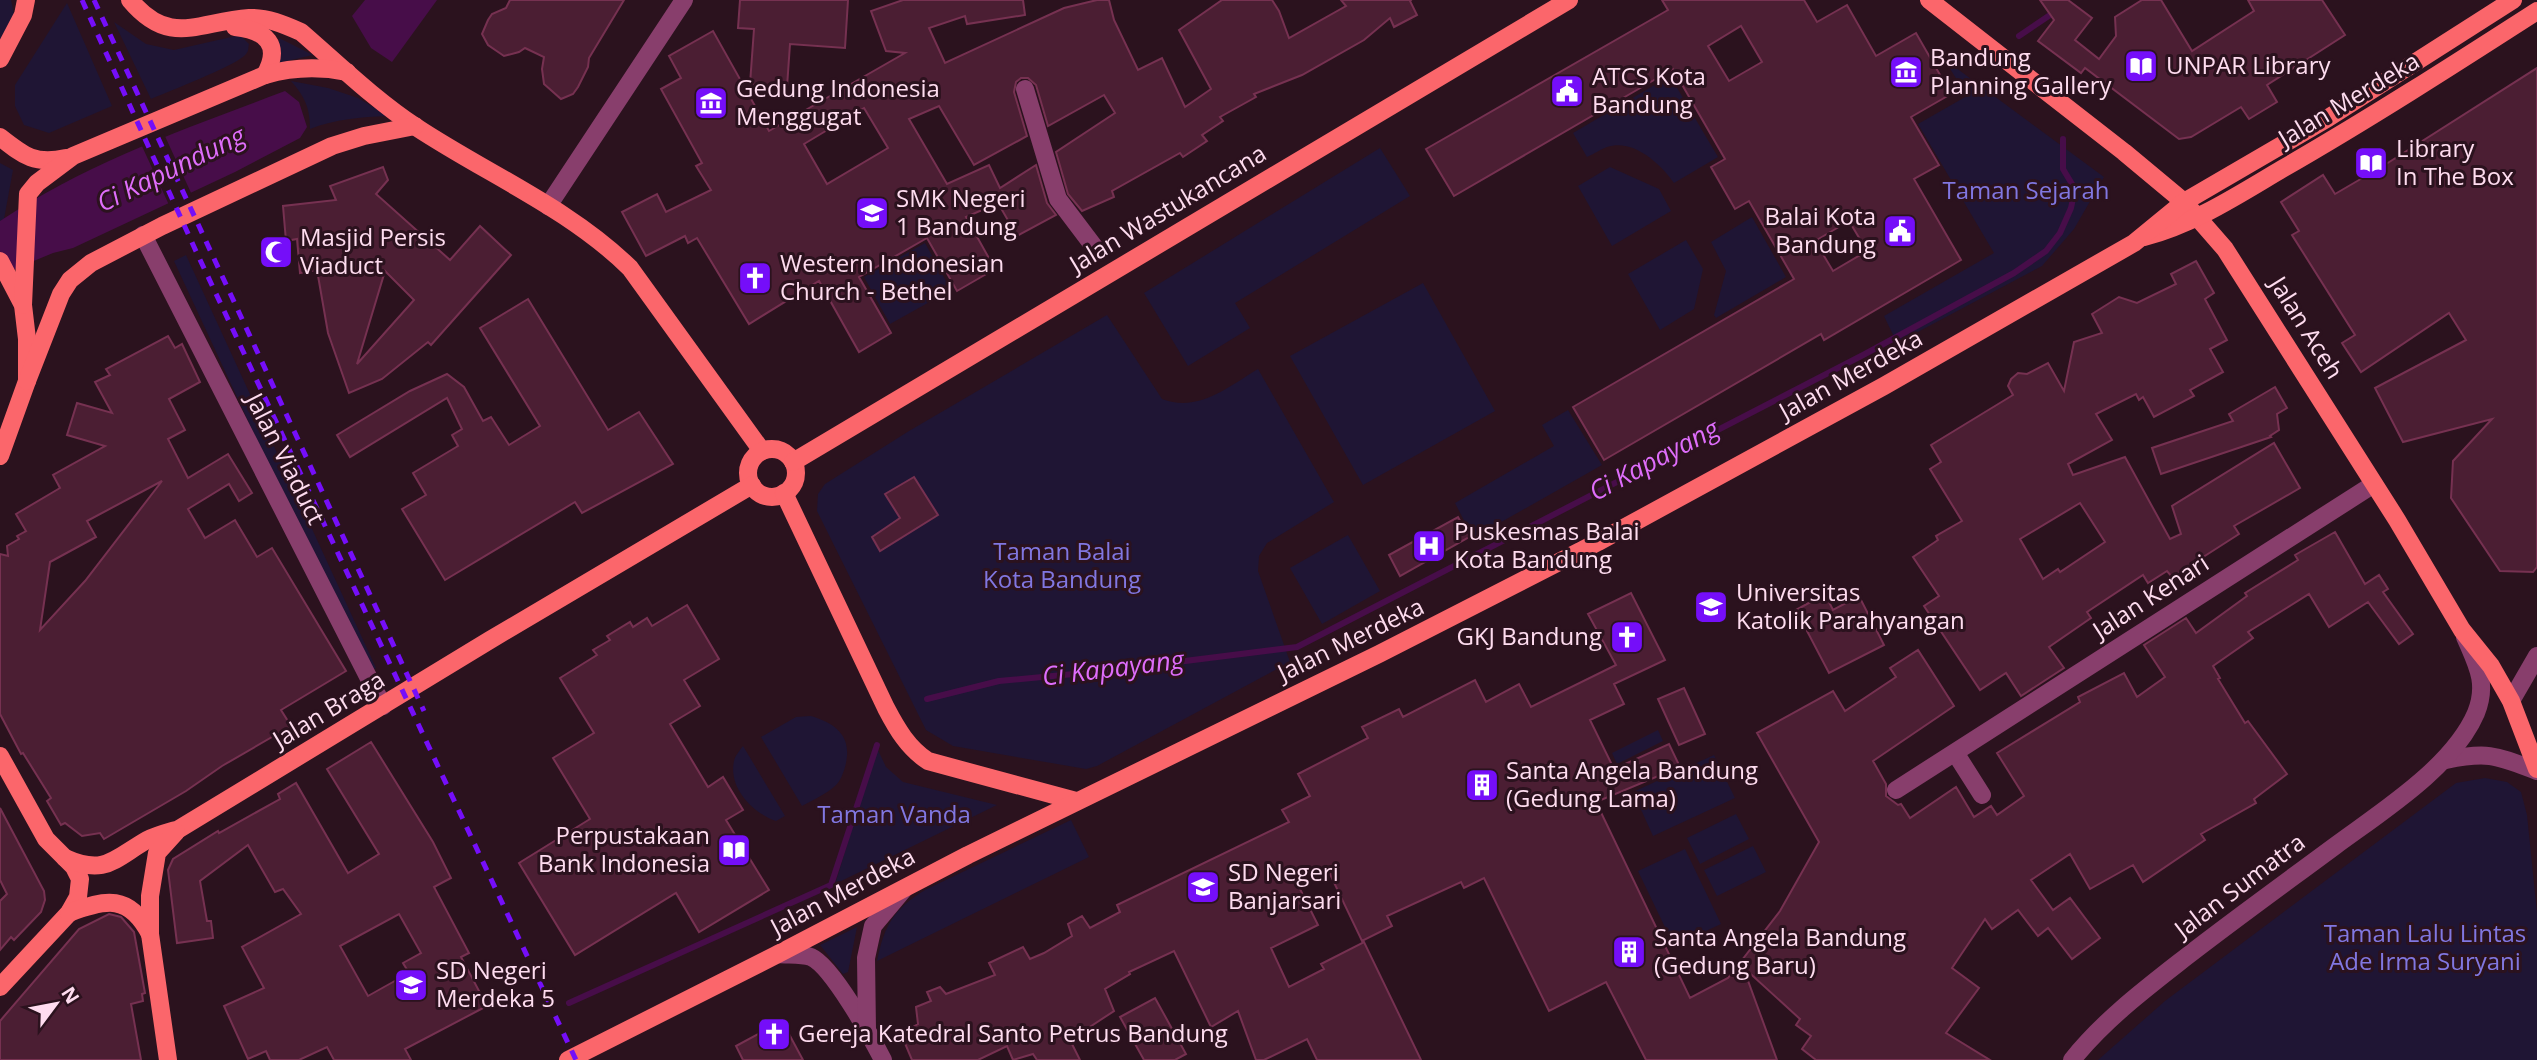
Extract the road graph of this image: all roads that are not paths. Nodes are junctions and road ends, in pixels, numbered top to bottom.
1 (26, 0) edge
2 (130, 0) edge
3 (684, 0) edge
4 (1569, 0) edge
5 (1929, 0) edge
6 (2513, 0) edge
7 (2537, 11) edge
8 (208, 25) junction
9 (0, 60) edge
10 (347, 72) junction
11 (265, 75) junction
12 (1025, 89) dead end
13 (415, 126) junction
14 (0, 137) edge
15 (73, 156) junction
16 (2184, 202) junction
17 (548, 206) junction
18 (2198, 218) junction
19 (143, 235) junction
20 (2143, 238) junction
21 (1095, 248) dead end
22 (0, 261) edge
23 (17, 274) junction
24 (27, 381) junction
25 (762, 451) junction
26 (0, 456) edge
27 (793, 462) junction
28 (2374, 484) junction
29 (752, 485) junction
30 (784, 493) junction
31 (2462, 630) junction
32 (2537, 656) edge
33 (2511, 701) junction
34 (383, 706) junction
35 (1956, 754) junction
36 (0, 756) edge
37 (2446, 760) junction
38 (2537, 770) edge
39 (1896, 790) dead end
40 (1982, 795) dead end
41 (1076, 801) junction
42 (179, 828) junction
43 (65, 858) junction
44 (906, 886) junction
45 (69, 913) junction
46 (150, 934) junction
47 (778, 954) junction
48 (0, 987) edge
49 (867, 1030) junction
50 (168, 1060) edge
51 (568, 1060) edge
52 (883, 1060) edge
53 (2072, 1060) edge

1 - 9 main road
2 - 8 main road
3 - 17 street
4 - 27 main road, Jalan Wastukancana
5 - 16 main road, Jalan Aceh
6 - 16 main road, Jalan Merdeka
7 - 18 main road, Jalan Merdeka
8 - 10 main road
8 - 11 main road
10 - 11 main road
10 - 13 main road
11 - 15 main road
12 - 21 street
13 - 17 main road
13 - 19 main road
14 - 15 main road
15 - 23 main road
16 - 18 main road, Jalan Aceh
16 - 20 main road, Jalan Merdeka
17 - 25 main road
18 - 20 main road, Jalan Merdeka
18 - 28 main road, Jalan Aceh
19 - 24 main road
19 - 34 street, Jalan Viaduct
20 - 41 main road, Jalan Merdeka
22 - 23 main road
23 - 24 main road
24 - 26 main road
25 - 27 main road
25 - 29 main road
27 - 30 main road
28 - 31 main road, Jalan Aceh
28 - 35 street, Jalan Kenari
29 - 30 main road
29 - 34 main road, Jalan Braga
30 - 41 main road
31 - 33 main road, Jalan Aceh
31 - 37 street, Jalan Sumatra
32 - 33 street
33 - 38 main road, Jalan Aceh
34 - 42 main road, Jalan Braga
35 - 39 street, Jalan Kenari
35 - 40 street
36 - 43 main road
37 - 38 street, Jalan Sumatra
37 - 53 street, Jalan Sumatra
41 - 44 main road, Jalan Merdeka
42 - 43 main road, Jalan Braga
42 - 46 main road
43 - 45 main road
44 - 47 main road, Jalan Merdeka
44 - 49 street
45 - 46 main road
45 - 48 main road
46 - 50 main road
47 - 49 street
47 - 51 main road, Jalan Merdeka
49 - 52 street

